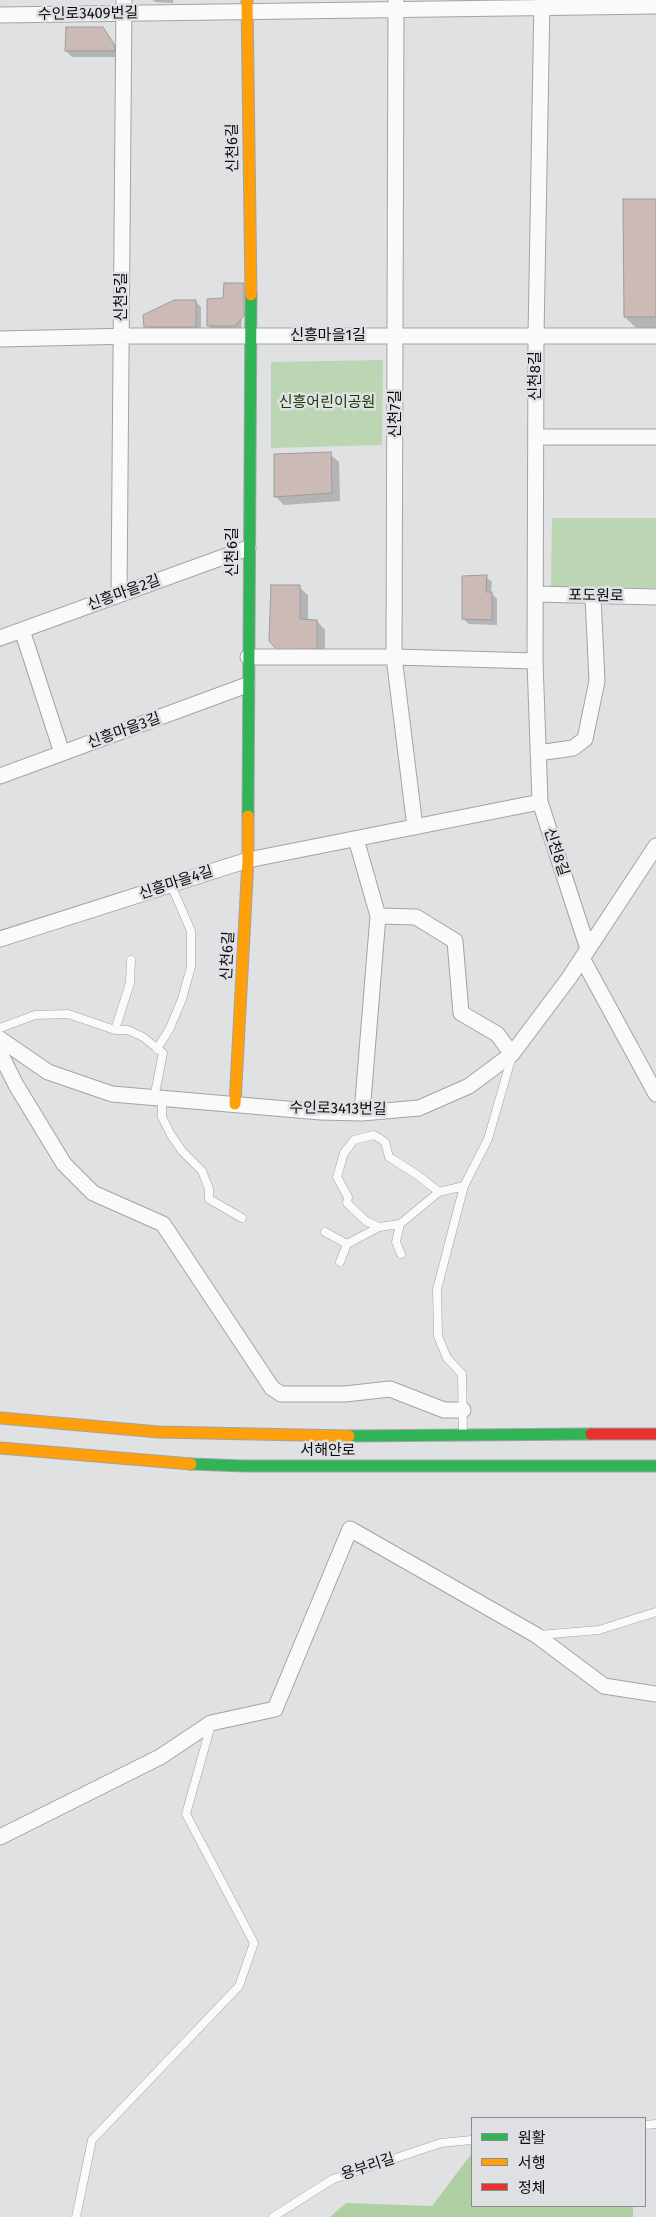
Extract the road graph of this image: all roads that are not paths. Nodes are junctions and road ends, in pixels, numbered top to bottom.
1 (542, 4) edge
2 (396, 5) edge
3 (247, 6) edge
4 (656, 6) edge
5 (124, 7) edge
6 (0, 15) edge
7 (122, 336) junction
8 (251, 336) junction
9 (396, 336) junction
10 (536, 336) junction
11 (656, 336) edge
12 (0, 339) edge
13 (536, 437) junction
14 (656, 437) edge
15 (248, 548) junction
16 (119, 594) junction
17 (536, 594) junction
18 (593, 597) junction
19 (656, 597) edge
20 (22, 630) junction
21 (0, 638) edge
22 (248, 657) junction
23 (394, 657) junction
24 (535, 661) junction
25 (247, 685) junction
26 (62, 753) junction
27 (538, 753) junction
28 (0, 776) edge
29 (540, 802) junction
30 (415, 827) junction
31 (356, 839) junction
32 (656, 846) edge
33 (248, 860) junction
34 (171, 885) junction
35 (378, 916) junction
36 (0, 939) edge
37 (585, 953) junction
38 (131, 960) dead end
39 (0, 1028) edge
40 (115, 1030) junction
41 (0, 1039) edge
42 (157, 1049) junction
43 (0, 1053) edge
44 (512, 1054) junction
45 (656, 1094) edge
46 (158, 1098) junction
47 (235, 1104) junction
48 (362, 1113) junction
49 (464, 1186) junction
50 (439, 1192) junction
51 (242, 1218) dead end
52 (400, 1224) junction
53 (379, 1227) junction
54 (324, 1232) dead end
55 (347, 1244) junction
56 (401, 1254) dead end
57 (340, 1262) dead end
58 (462, 1410) junction
59 (0, 1418) edge
60 (656, 1434) edge
61 (463, 1436) junction
62 (0, 1448) edge
63 (656, 1466) edge
64 (656, 1612) edge
65 (536, 1635) junction
66 (656, 1694) edge
67 (211, 1723) junction
68 (0, 1837) edge
69 (471, 2140) edge
70 (76, 2217) edge
71 (273, 2217) edge

1 - 2 street, 수인로3409번길
1 - 4 street, 수인로3409번길
1 - 10 street, 신천8길
2 - 3 street, 수인로3409번길
2 - 9 street, 신천7길
3 - 5 street, 수인로3409번길
3 - 8 main road, 신천6길
5 - 6 street, 수인로3409번길
5 - 7 street, 신천5길
7 - 8 street, 신흥마을1길
7 - 12 street, 신흥마을1길
7 - 16 street, 신천5길
8 - 9 street, 신흥마을1길
8 - 15 main road, 신천6길
9 - 10 street, 신흥마을1길
9 - 23 street, 신천7길
10 - 11 street, 신흥마을1길
10 - 13 street, 신천8길
13 - 14 street
13 - 17 street, 신천8길
15 - 16 street, 신흥마을2길
15 - 22 main road, 신천6길
16 - 20 street, 신흥마을2길
17 - 18 street, 포도원로
17 - 24 street, 신천8길
18 - 19 street, 포도원로
18 - 27 street
20 - 21 street, 신흥마을2길
20 - 26 street
22 - 23 street
22 - 25 main road, 신천6길
23 - 24 street
23 - 30 street, 신천7길
24 - 27 street, 신천8길
25 - 26 street, 신흥마을3길
25 - 33 main road, 신천6길
26 - 28 street, 신흥마을3길
27 - 29 street, 신천8길
29 - 30 street, 신흥마을4길
29 - 37 street, 신천8길
30 - 31 street, 신흥마을4길
31 - 33 street, 신흥마을4길
31 - 35 street
32 - 37 street, 수인로3413번길
33 - 34 street, 신흥마을4길
33 - 47 main road, 신천6길
34 - 36 street, 신흥마을4길
34 - 42 lane
35 - 44 street
35 - 48 street
37 - 44 street, 수인로3413번길
37 - 45 street, 신천8길
38 - 40 lane
39 - 40 lane
40 - 42 lane
41 - 46 street, 수인로3413번길
42 - 46 lane
43 - 58 street
44 - 48 street, 수인로3413번길
44 - 49 lane
46 - 47 street, 수인로3413번길
46 - 51 lane
47 - 48 street, 수인로3413번길
49 - 50 lane
49 - 58 lane
50 - 52 lane
50 - 53 lane
52 - 53 lane
52 - 56 lane
53 - 55 lane
54 - 55 lane
55 - 57 lane
58 - 61 lane
59 - 61 main road, 서해안로
60 - 61 main road, 서해안로
62 - 63 main road, 서해안로
64 - 65 lane
65 - 66 street
65 - 67 street
67 - 68 street
67 - 70 lane
69 - 71 lane, 용부리길

